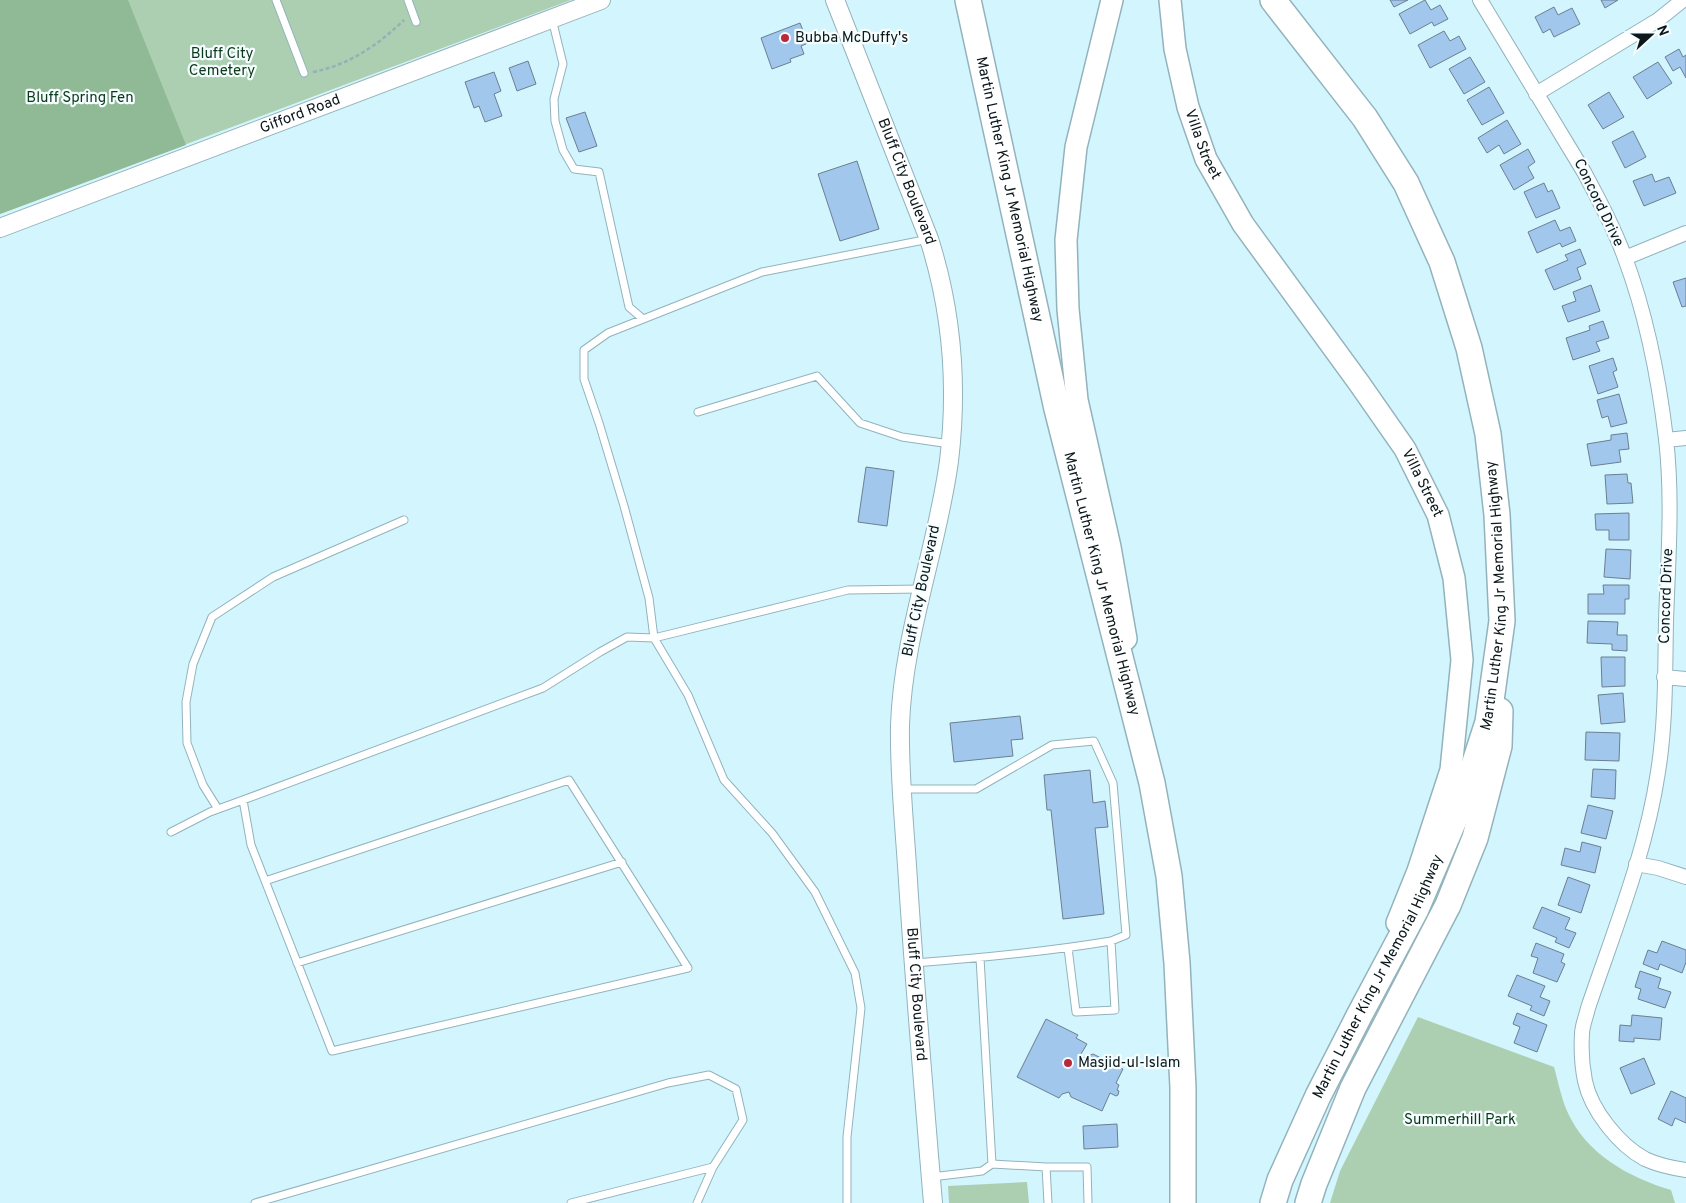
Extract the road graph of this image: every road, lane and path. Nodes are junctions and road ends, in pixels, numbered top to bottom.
1 (276, 0) edge
2 (408, 0) edge
3 (601, 0) edge
4 (835, 0) edge
5 (968, 0) edge
6 (1112, 0) edge
7 (1170, 0) edge
8 (1274, 0) edge
9 (1480, 0) edge
10 (1683, 0) edge
11 (412, 12) junction
12 (552, 18) junction
13 (416, 22) dead end
14 (304, 73) joint
15 (1536, 94) junction
16 (0, 228) edge
17 (1686, 233) edge
18 (930, 239) junction
19 (1625, 258) junction
20 (643, 319) junction
21 (698, 412) dead end
22 (1686, 438) edge
23 (1666, 440) junction
24 (950, 444) junction
25 (404, 520) dead end
26 (922, 589) junction
27 (1502, 621) junction
28 (654, 638) junction
29 (1664, 677) junction
30 (1686, 679) edge
31 (1152, 783) junction
32 (902, 789) junction
33 (243, 800) junction
34 (218, 809) junction
35 (171, 832) dead end
36 (622, 862) junction
37 (1636, 864) junction
38 (1686, 877) edge
39 (264, 881) junction
40 (1111, 941) junction
41 (1068, 948) junction
42 (980, 958) junction
43 (297, 963) junction
44 (914, 963) junction
45 (1360, 1014) junction
46 (992, 1164) junction
47 (713, 1166) junction
48 (1046, 1168) junction
49 (1686, 1170) edge
50 (931, 1177) junction
51 (255, 1203) edge
52 (571, 1203) edge
53 (697, 1203) edge
54 (847, 1203) edge
55 (933, 1203) edge
56 (1048, 1203) edge
57 (1088, 1203) edge
58 (1183, 1203) edge
59 (1274, 1203) edge
60 (1308, 1203) edge

1 - 14 lane
2 - 11 lane
3 - 12 street, Gifford Road
4 - 18 street, Bluff City Boulevard
5 - 31 highway, Martin Luther King Jr Memorial Highway
6 - 31 main road
7 - 45 main road, Villa Street
8 - 27 highway, Martin Luther King Jr Memorial Highway
9 - 15 street, Concord Drive
10 - 15 street
11 - 13 lane
11 - 14 path
12 - 16 street, Gifford Road
12 - 20 lane
15 - 19 street, Concord Drive
17 - 19 street
18 - 20 lane
18 - 24 street, Bluff City Boulevard
19 - 23 street, Concord Drive
20 - 28 lane
21 - 24 lane
22 - 23 street
23 - 29 street, Concord Drive
24 - 26 street, Bluff City Boulevard
25 - 34 lane
26 - 28 lane
26 - 32 street, Bluff City Boulevard
27 - 45 highway, Martin Luther King Jr Memorial Highway
27 - 60 highway
28 - 33 lane
28 - 54 lane
29 - 30 street
29 - 37 street, Concord Drive
31 - 58 highway, Martin Luther King Jr Memorial Highway
32 - 40 lane
32 - 44 street, Bluff City Boulevard
33 - 34 lane
33 - 39 lane
34 - 35 lane
36 - 39 lane
36 - 43 lane
36 - 43 lane
37 - 38 street
37 - 49 street, Concord Drive
39 - 43 lane
40 - 41 lane
40 - 41 lane
41 - 42 lane
42 - 44 lane
42 - 46 lane
44 - 50 street, Bluff City Boulevard
45 - 59 highway, Martin Luther King Jr Memorial Highway
46 - 48 lane
46 - 50 lane
47 - 51 lane
47 - 52 lane
47 - 53 lane
48 - 56 lane
48 - 57 lane
50 - 55 street, Bluff City Boulevard

